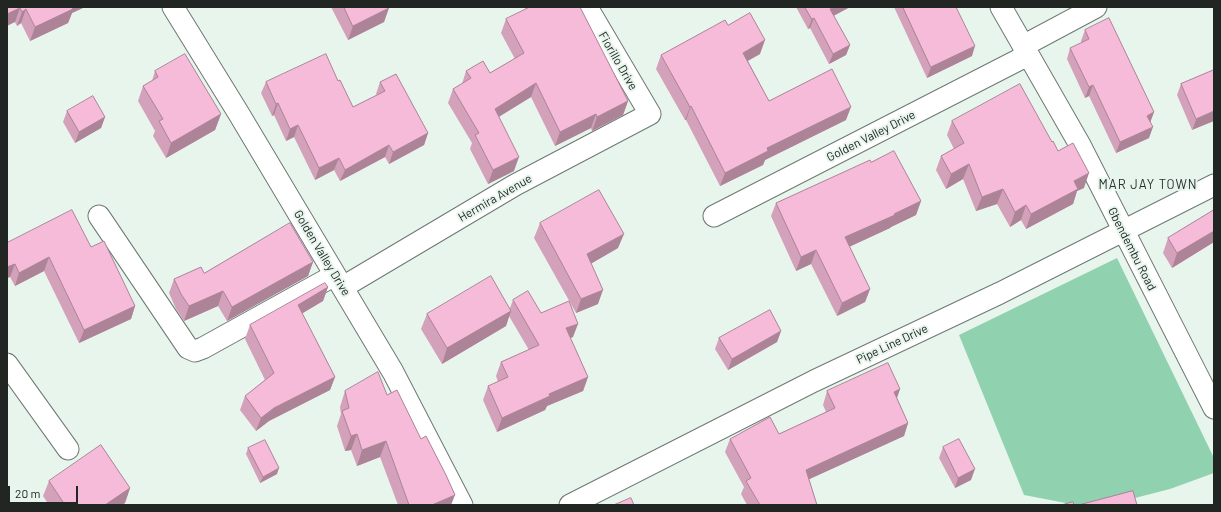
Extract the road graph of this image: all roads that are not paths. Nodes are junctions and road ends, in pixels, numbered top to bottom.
1 (174, 7) edge
2 (587, 7) edge
3 (1001, 7) edge
4 (1096, 7) edge
5 (1026, 51) junction
6 (650, 114) joint
7 (1214, 185) edge
8 (99, 216) dead end
9 (714, 216) dead end
10 (1123, 232) junction
11 (339, 281) junction
12 (7, 364) edge
13 (1214, 408) edge
14 (68, 449) dead end
15 (462, 505) edge
16 (570, 505) edge

1 - 11 street, Golden Valley Drive
2 - 6 street, Fiorillo Drive
3 - 5 street, Gbendembu Road
4 - 5 street, Golden Valley Drive
5 - 9 street, Golden Valley Drive
5 - 10 street, Gbendembu Road
6 - 11 street, Hermira Avenue
7 - 10 street, Pipe Line Drive
8 - 11 street, Hermira Avenue
10 - 13 street, Gbendembu Road
10 - 16 street, Pipe Line Drive
11 - 15 street, Golden Valley Drive
12 - 14 street

